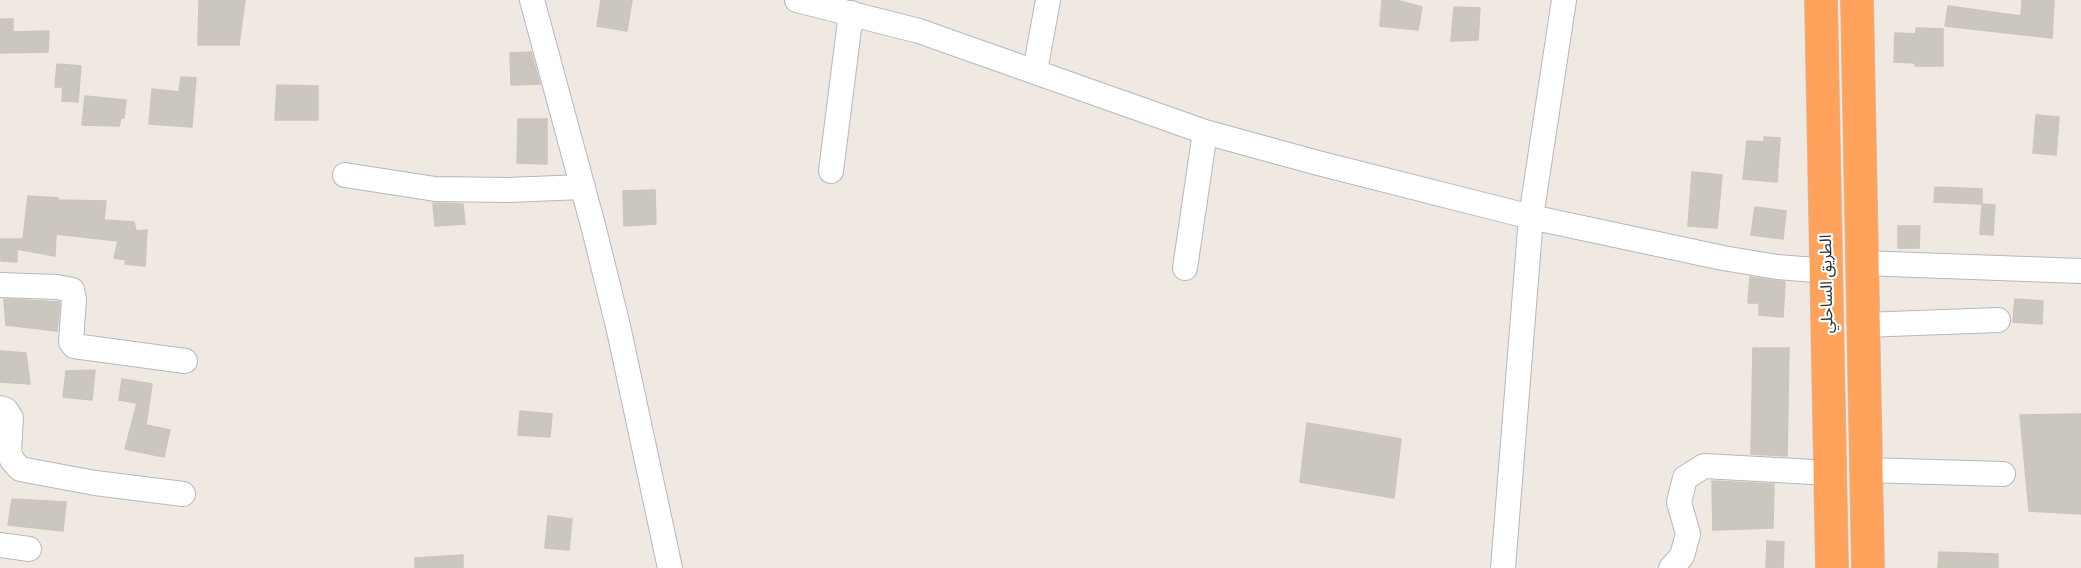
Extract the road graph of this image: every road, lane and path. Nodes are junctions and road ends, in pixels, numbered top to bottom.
1 (532, 0) edge
2 (797, 0) edge
3 (1048, 0) edge
4 (1564, 0) edge
5 (1821, 0) edge
6 (1857, 0) edge
7 (823, 3) edge
8 (851, 13) junction
9 (1035, 71) junction
10 (1205, 132) junction
11 (831, 171) dead end
12 (345, 175) dead end
13 (583, 187) junction
14 (1531, 217) junction
15 (1862, 263) junction
16 (1185, 268) dead end
17 (1828, 271) junction
18 (2081, 271) edge
19 (0, 285) edge
20 (1998, 320) dead end
21 (1863, 325) junction
22 (185, 361) dead end
23 (0, 408) edge
24 (1866, 470) junction
25 (1831, 473) junction
26 (2003, 474) dead end
27 (183, 494) dead end
28 (0, 545) edge
29 (29, 549) dead end
30 (670, 568) edge
31 (1503, 568) edge
32 (1671, 568) edge
33 (1832, 568) edge
34 (1868, 568) edge

1 - 13 street
2 - 7 street
3 - 9 street
4 - 14 street
5 - 17 highway, الطريق الساحلي
6 - 15 highway
7 - 8 street
8 - 9 street
8 - 11 street
9 - 10 street
10 - 14 street
10 - 16 street
12 - 13 street
13 - 30 street
14 - 17 street
14 - 31 street
15 - 18 street
15 - 21 highway
17 - 25 highway, الطريق الساحلي
19 - 22 street
20 - 21 street
21 - 24 highway
23 - 27 street
24 - 26 street
24 - 34 highway
25 - 32 street
25 - 33 highway, الطريق الساحلي
28 - 29 street

